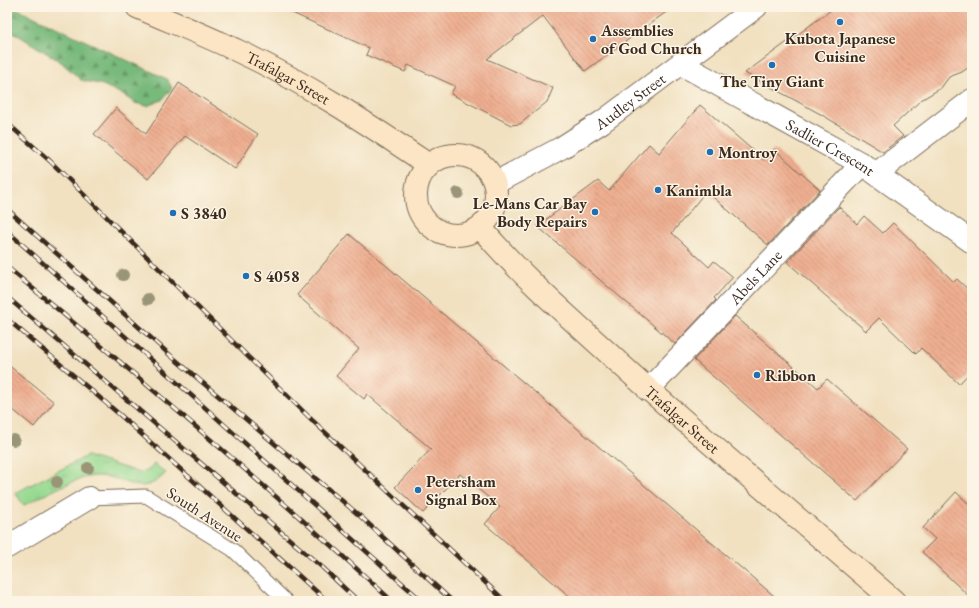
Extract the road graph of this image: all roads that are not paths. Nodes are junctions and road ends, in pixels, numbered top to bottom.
1 (137, 7) edge
2 (756, 7) edge
3 (681, 64) junction
4 (972, 100) edge
5 (429, 165) junction
6 (870, 168) junction
7 (495, 183) junction
8 (481, 228) junction
9 (972, 242) edge
10 (648, 390) junction
11 (89, 498) joint
12 (9, 541) edge
13 (286, 601) edge
14 (894, 601) edge

1 - 5 street, Trafalgar Street
2 - 3 street, Audley Street
3 - 6 street, Sadlier Crescent
3 - 7 street, Audley Street
4 - 6 street, Abels Lane
5 - 7 street
5 - 8 street
6 - 9 street, Sadlier Crescent
6 - 10 street, Abels Lane
7 - 8 street
8 - 10 street, Trafalgar Street
10 - 14 street, Trafalgar Street
11 - 12 street
11 - 13 lane, South Avenue

